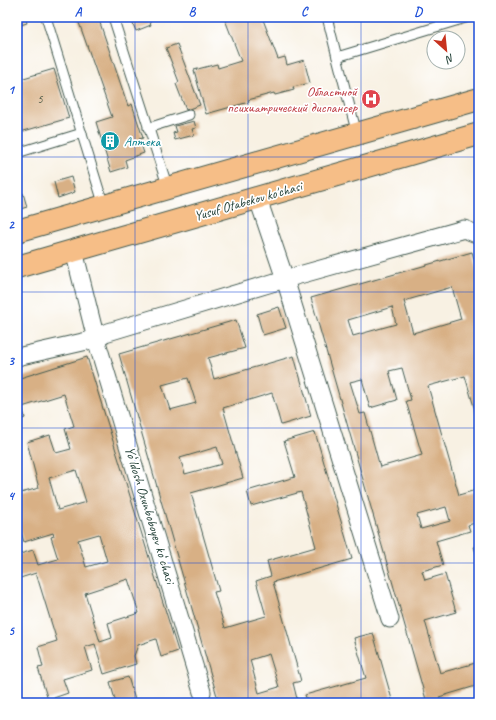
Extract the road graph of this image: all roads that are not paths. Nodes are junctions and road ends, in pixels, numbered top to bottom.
1 (46, 17) edge
2 (113, 17) edge
3 (327, 17) edge
4 (469, 17) edge
5 (337, 57) junction
6 (479, 99) edge
7 (189, 115) dead end
8 (148, 128) junction
9 (82, 133) junction
10 (357, 134) junction
11 (479, 134) edge
12 (17, 153) edge
13 (168, 188) junction
14 (258, 199) junction
15 (104, 206) junction
16 (17, 231) edge
17 (479, 235) edge
18 (74, 251) junction
19 (17, 267) edge
20 (285, 279) junction
21 (96, 339) junction
22 (17, 357) edge
23 (390, 619) dead end
24 (202, 692) dead end

1 - 9 lane
2 - 8 lane
3 - 5 lane
4 - 5 lane
5 - 10 lane
6 - 10 main road
7 - 8 lane
8 - 13 lane
9 - 12 lane
9 - 15 lane
10 - 13 main road
11 - 14 main road, Yusuf Otabekov ko'chasi
13 - 15 main road
14 - 18 main road, Yusuf Otabekov ko'chasi
14 - 20 street
15 - 16 main road
17 - 20 street
18 - 19 main road, Yusuf Otabekov ko'chasi
18 - 21 street, Yoʻldosh Oxunboboyev koʻchasi
20 - 21 street
20 - 23 street
21 - 22 street
21 - 24 street, Yoʻldosh Oxunboboyev koʻchasi

